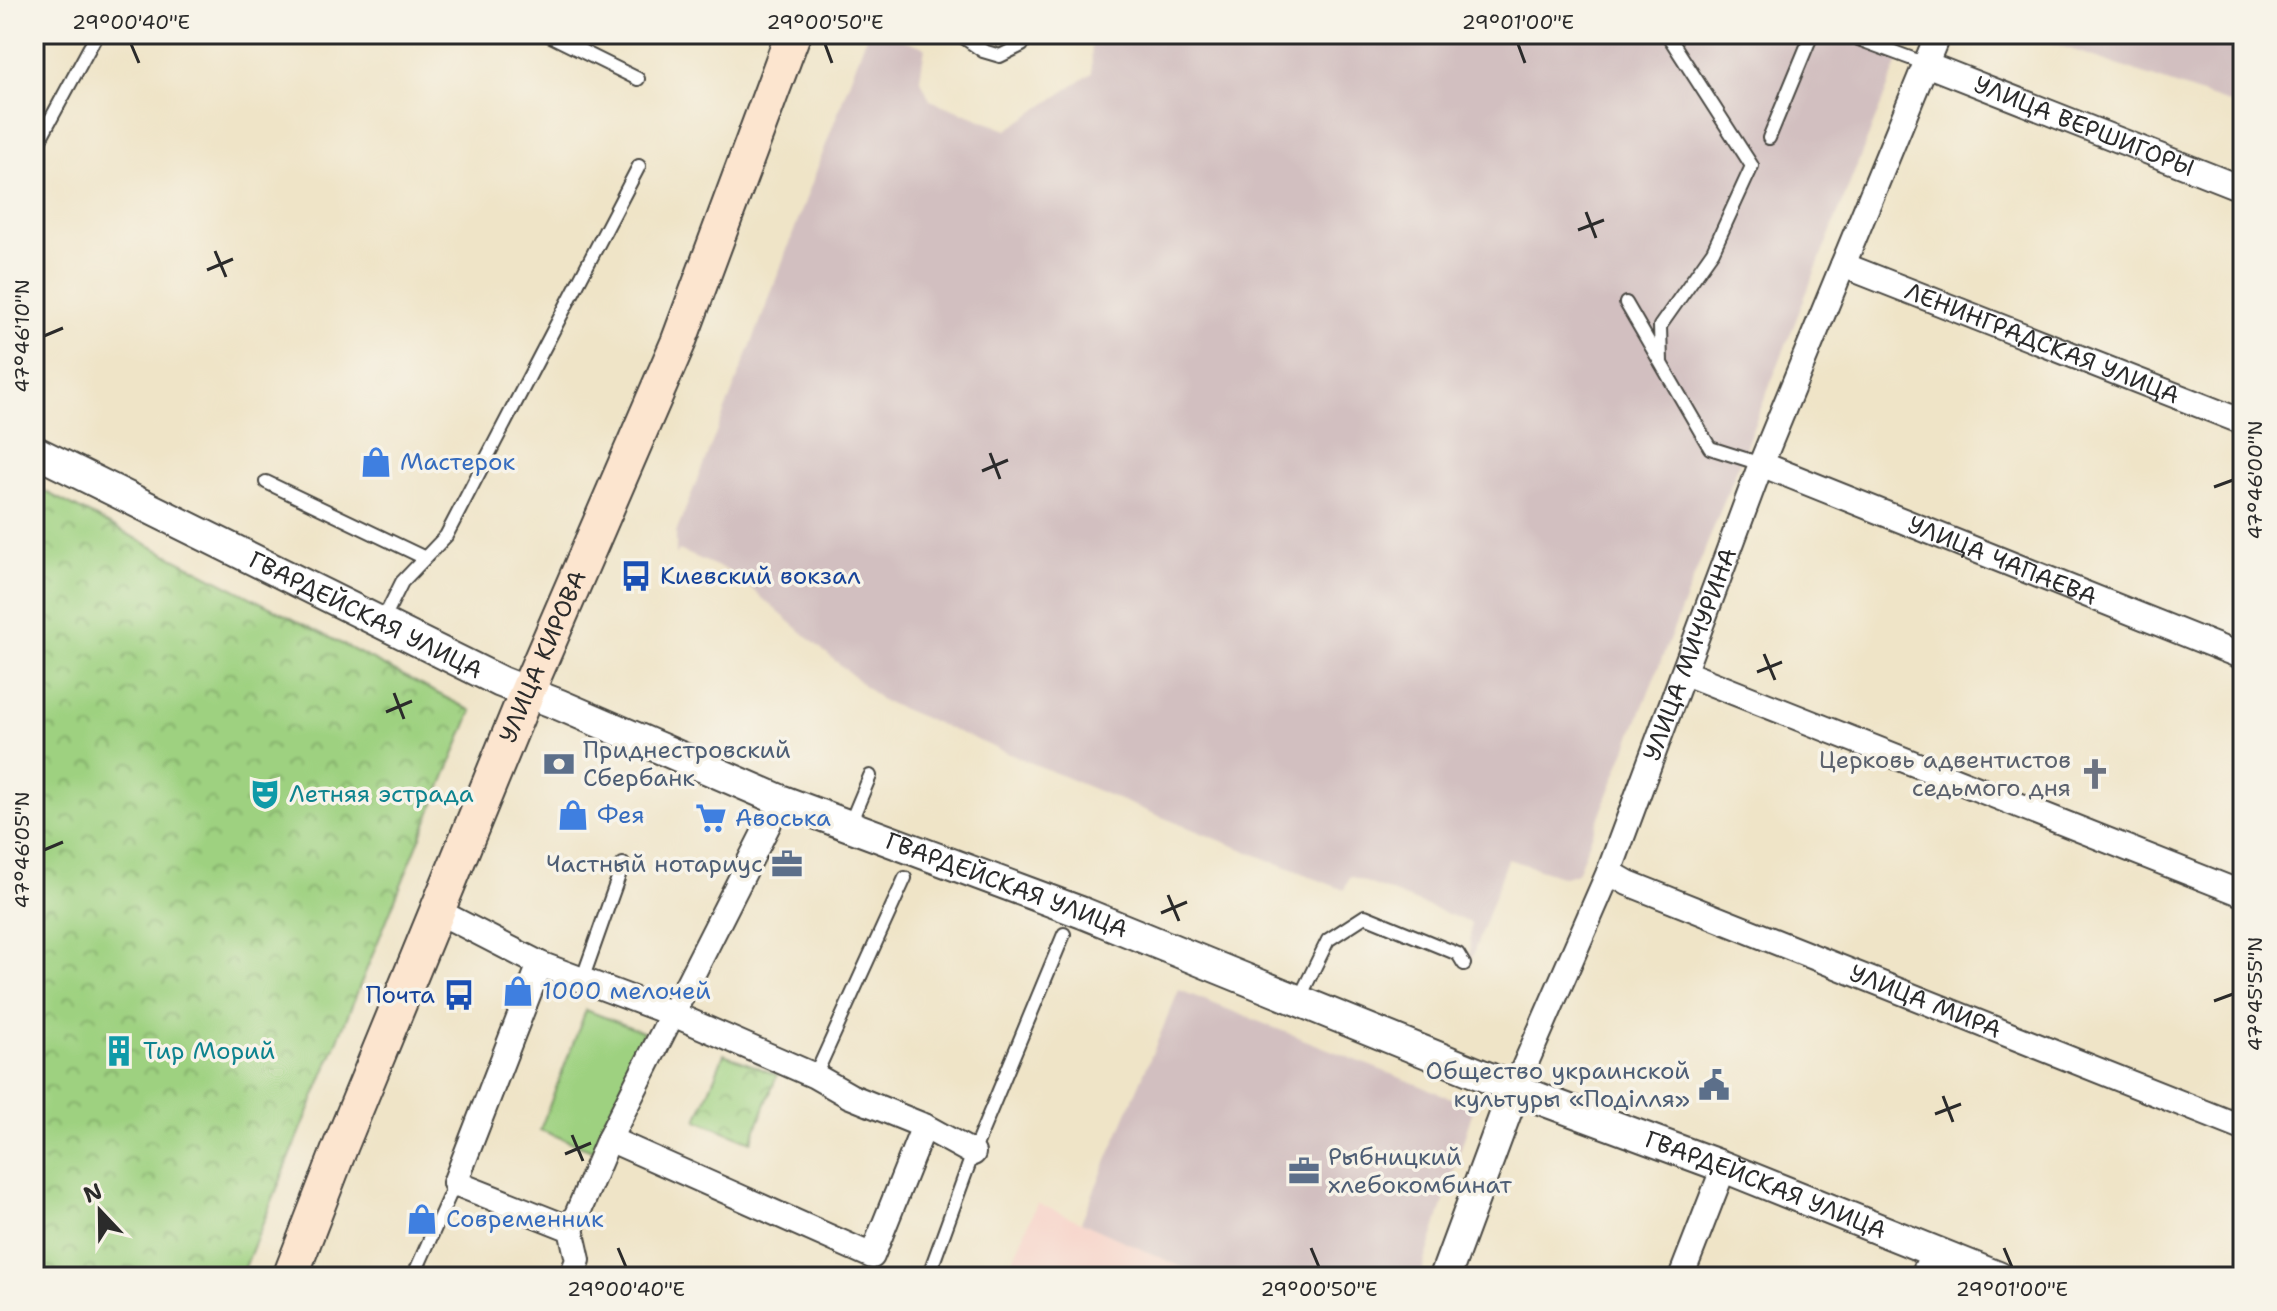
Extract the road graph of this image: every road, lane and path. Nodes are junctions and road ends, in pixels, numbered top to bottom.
1 (97, 34) edge
2 (547, 34) edge
3 (793, 34) edge
4 (959, 34) edge
5 (1027, 34) edge
6 (1667, 34) edge
7 (1812, 34) edge
8 (1845, 34) edge
9 (1938, 34) edge
10 (1926, 64) junction
11 (638, 79) dead end
12 (1769, 138) dead end
13 (34, 150) edge
14 (639, 166) dead end
15 (2243, 189) edge
16 (1843, 265) junction
17 (1626, 303) dead end
18 (1661, 363) junction
19 (2243, 422) edge
20 (34, 451) edge
21 (1761, 464) junction
22 (266, 482) dead end
23 (425, 558) junction
24 (382, 622) junction
25 (2243, 657) edge
26 (1685, 673) junction
27 (527, 692) junction
28 (870, 776) dead end
29 (769, 823) dead end
30 (849, 826) junction
31 (623, 864) dead end
32 (1609, 872) junction
33 (905, 878) dead end
34 (2243, 894) edge
35 (439, 912) junction
36 (1064, 934) dead end
37 (540, 964) junction
38 (1464, 964) dead end
39 (582, 980) junction
40 (1299, 999) junction
41 (673, 1014) junction
42 (815, 1076) junction
43 (1515, 1088) junction
44 (924, 1126) junction
45 (2243, 1128) edge
46 (609, 1139) junction
47 (973, 1153) junction
48 (1724, 1167) junction
49 (455, 1183) junction
50 (571, 1229) junction
51 (1928, 1264) edge
52 (290, 1277) edge
53 (413, 1277) edge
54 (571, 1277) edge
55 (928, 1277) edge
56 (1445, 1277) edge
57 (1681, 1277) edge
58 (1998, 1277) edge

1 - 13 lane
2 - 11 lane
3 - 27 main road, УЛИЦА КИРОВА
4 - 5 lane
6 - 18 lane
7 - 12 lane
8 - 10 lane
9 - 10 street, УЛИЦА МИЧУРИНА
10 - 15 street, УЛИЦА ВЕРШИГОРЫ
10 - 16 street, УЛИЦА МИЧУРИНА
14 - 23 lane
16 - 19 street, ЛЕНИНГРАДСКАЯ УЛИЦА
16 - 21 street, УЛИЦА МИЧУРИНА
17 - 18 lane
18 - 21 lane
20 - 24 street, ГВАРДЕЙСКАЯ УЛИЦА
21 - 25 street, УЛИЦА ЧАПАЕВА
21 - 26 street, УЛИЦА МИЧУРИНА
22 - 23 lane
23 - 24 lane
24 - 27 street, ГВАРДЕЙСКАЯ УЛИЦА
26 - 32 street, УЛИЦА МИЧУРИНА
26 - 34 street
27 - 30 street, ГВАРДЕЙСКАЯ УЛИЦА
27 - 35 main road, УЛИЦА КИРОВА
28 - 30 lane
29 - 41 street
30 - 40 street, ГВАРДЕЙСКАЯ УЛИЦА
31 - 39 lane
32 - 43 street, УЛИЦА МИЧУРИНА
32 - 45 street, УЛИЦА МИРА
33 - 42 lane
35 - 37 street
35 - 52 main road, УЛИЦА КИРОВА
36 - 47 lane
37 - 39 street
37 - 49 street
38 - 40 lane
39 - 41 street
40 - 43 street, ГВАРДЕЙСКАЯ УЛИЦА
41 - 42 street
41 - 46 street
42 - 44 street
43 - 48 street, ГВАРДЕЙСКАЯ УЛИЦА
43 - 56 street, УЛИЦА МИЧУРИНА
44 - 46 street
44 - 47 street
46 - 50 street
47 - 55 lane
48 - 51 street, ГВАРДЕЙСКАЯ УЛИЦА
48 - 57 street
49 - 50 street
49 - 53 lane
50 - 54 street
51 - 58 street, ГВАРДЕЙСКАЯ УЛИЦА

